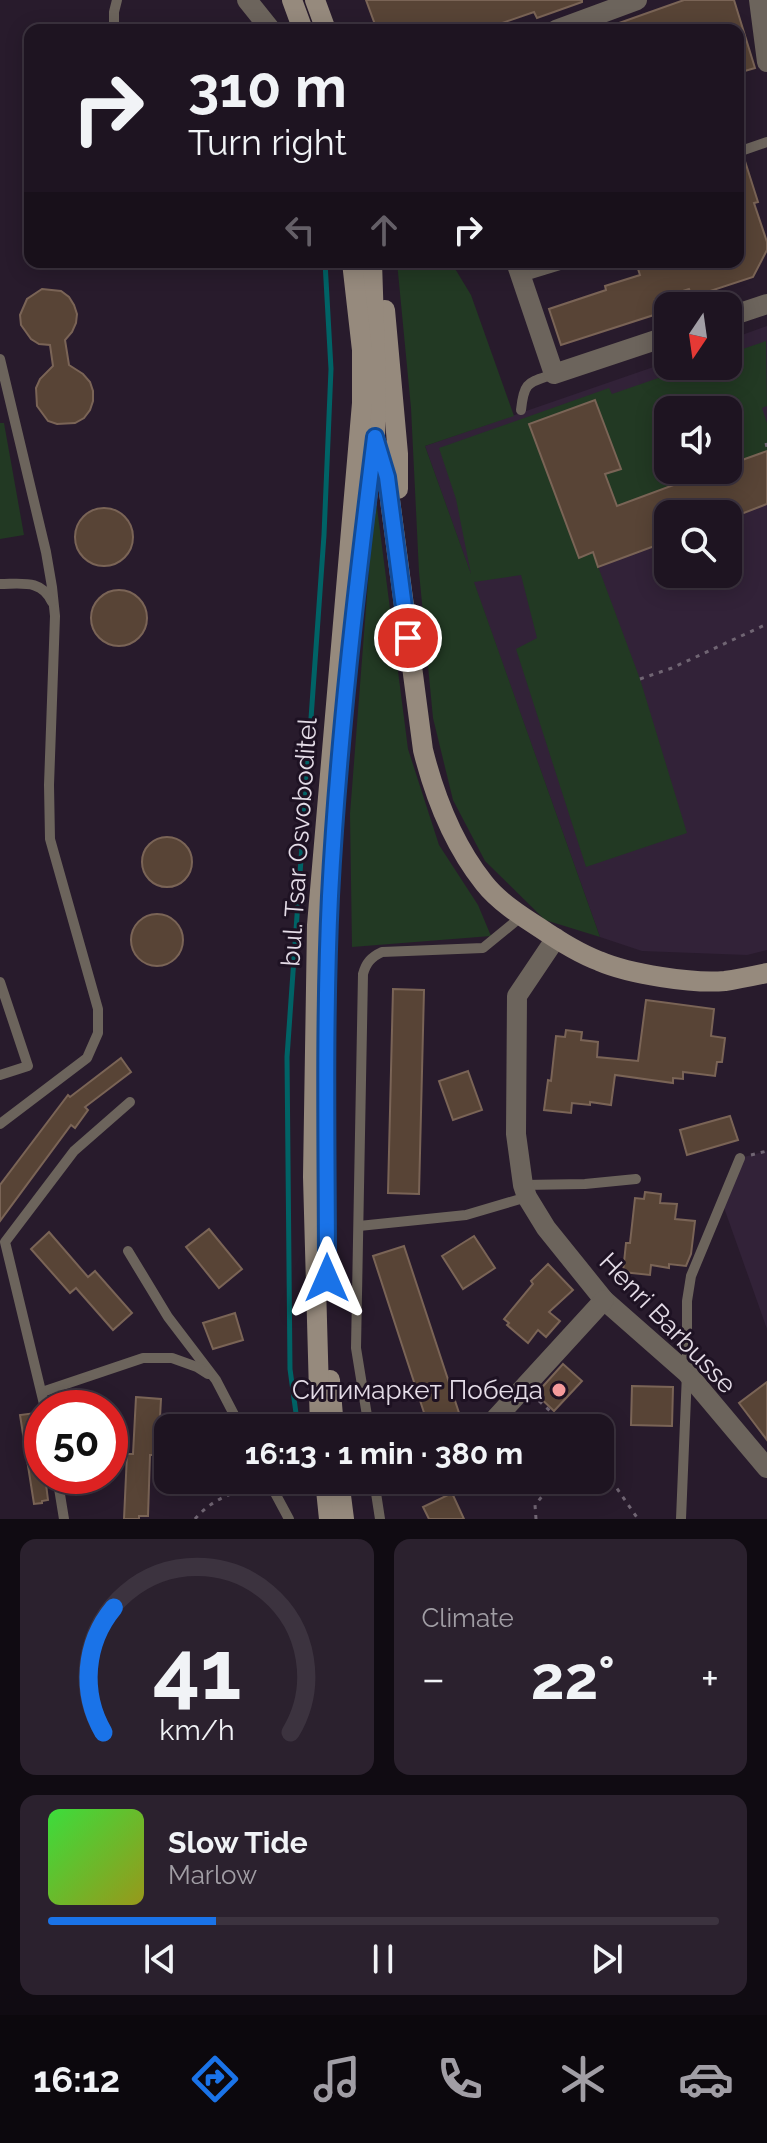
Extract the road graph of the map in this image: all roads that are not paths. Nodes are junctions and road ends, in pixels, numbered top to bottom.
1 (117, 0) edge
2 (247, 0) edge
3 (292, 0) edge
4 (315, 0) edge
5 (637, 0) edge
6 (759, 0) edge
7 (114, 24) edge
8 (266, 24) edge
9 (301, 24) edge
10 (324, 24) edge
11 (572, 24) edge
12 (767, 62) edge
13 (767, 142) edge
14 (744, 150) edge
15 (353, 268) edge
16 (374, 268) edge
17 (375, 268) edge
18 (518, 269) edge
19 (767, 304) edge
20 (742, 312) edge
21 (654, 341) edge
22 (0, 359) edge
23 (554, 374) junction
24 (362, 403) junction
25 (521, 410) dead end
26 (375, 437) junction
27 (46, 552) junction
28 (397, 553) junction
29 (0, 584) edge
30 (23, 584) junction
31 (55, 616) junction
32 (522, 916) junction
33 (556, 938) junction
34 (767, 973) edge
35 (0, 982) edge
36 (0, 1075) edge
37 (130, 1102) dead end
38 (0, 1124) edge
39 (740, 1158) dead end
40 (636, 1179) dead end
41 (525, 1191) junction
42 (359, 1226) junction
43 (128, 1251) dead end
44 (604, 1300) junction
45 (687, 1373) junction
46 (216, 1380) junction
47 (42, 1390) edge
48 (48, 1390) edge
49 (234, 1414) edge
50 (320, 1414) edge
51 (333, 1414) edge
52 (367, 1414) edge
53 (500, 1414) edge
54 (767, 1468) edge
55 (60, 1494) edge
56 (276, 1494) edge
57 (326, 1494) edge
58 (341, 1494) edge
59 (376, 1494) edge
60 (64, 1519) edge
61 (289, 1519) edge
62 (329, 1519) edge
63 (344, 1519) edge
64 (380, 1519) edge
65 (681, 1519) edge

1 - 7 lane
2 - 8 street
3 - 9 main road
4 - 10 main road
5 - 11 street
6 - 12 street
13 - 14 lane
15 - 24 main road, bul. Tsar Osvoboditel
16 - 26 main road, bul. Tsar Osvoboditel
17 - 28 main road
18 - 23 street
19 - 20 street
21 - 23 street
22 - 27 lane
23 - 25 lane
24 - 26 main road
24 - 50 main road, bul. Tsar Osvoboditel
26 - 28 main road
26 - 51 main road, bul. Tsar Osvoboditel
27 - 30 lane
27 - 31 lane
28 - 32 main road
29 - 30 lane
30 - 31 lane
31 - 38 lane
32 - 33 main road
32 - 42 lane
33 - 34 main road
33 - 41 street, Henri Barbusse
35 - 36 lane
37 - 47 lane
39 - 45 lane
40 - 41 lane
41 - 42 lane
41 - 44 street, Henri Barbusse
42 - 52 lane
43 - 46 lane
44 - 45 street, Henri Barbusse
44 - 53 street
45 - 54 street, Henri Barbusse
45 - 65 lane
46 - 48 lane
46 - 49 lane
55 - 60 lane
56 - 61 lane
57 - 62 main road
58 - 63 main road
59 - 64 lane

